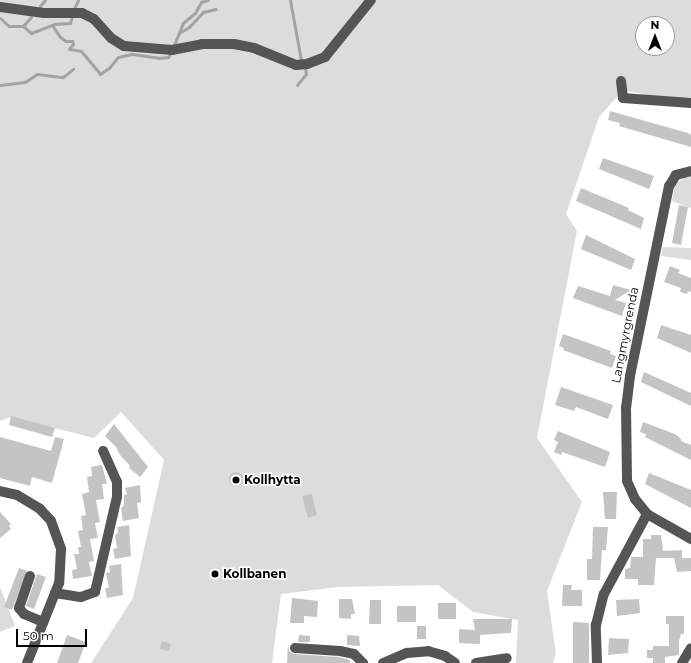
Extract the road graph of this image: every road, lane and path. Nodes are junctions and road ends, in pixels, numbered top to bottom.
1 (371, 0) edge
2 (0, 7) edge
3 (620, 81) dead end
4 (691, 103) edge
5 (691, 171) edge
6 (103, 451) dead end
7 (0, 491) edge
8 (647, 514) junction
9 (691, 539) edge
10 (30, 576) dead end
11 (55, 593) junction
12 (43, 622) junction
13 (295, 648) dead end
14 (691, 648) edge
15 (507, 658) dead end
16 (27, 663) edge
17 (363, 663) edge
18 (383, 663) edge
19 (455, 663) edge
20 (476, 663) edge
21 (597, 663) edge
22 (682, 663) edge

1 - 2 street
3 - 4 street
5 - 8 street, Langmyrgrenda
6 - 11 street
7 - 11 street
8 - 9 street, Langmyrgrenda
8 - 21 street
10 - 12 street
11 - 12 street
12 - 16 street
13 - 17 street
14 - 22 street
15 - 20 street
18 - 19 street

